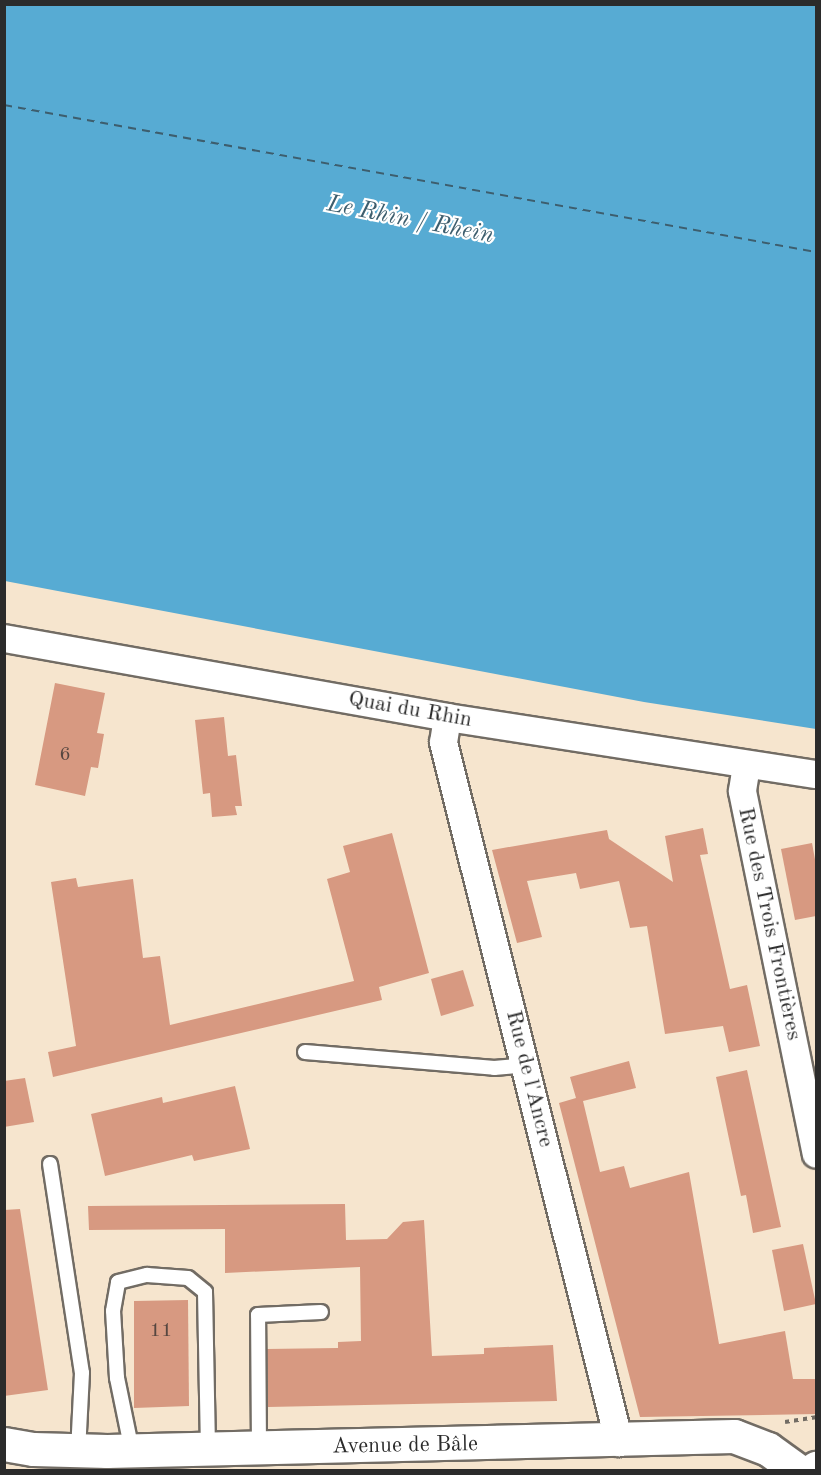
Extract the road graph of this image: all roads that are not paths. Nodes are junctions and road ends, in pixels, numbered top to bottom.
1 (4, 638) edge
2 (447, 717) junction
3 (746, 765) junction
4 (816, 774) edge
5 (305, 1052) dead end
6 (526, 1065) junction
7 (816, 1154) edge
8 (50, 1164) dead end
9 (321, 1312) dead end
10 (619, 1442) junction
11 (4, 1444) edge
12 (259, 1448) junction
13 (208, 1449) junction
14 (78, 1451) junction
15 (132, 1451) junction
16 (797, 1470) edge

1 - 2 street, Quai du Rhin
2 - 3 street, Quai du Rhin
2 - 6 street, Rue de l'Ancre
3 - 4 street, Quai du Rhin
3 - 7 street, Rue des Trois Frontières
5 - 6 lane
6 - 10 street, Rue de l'Ancre
8 - 14 lane
9 - 12 lane
10 - 12 street, Avenue de Bâle
10 - 16 street, Avenue de Bâle
11 - 14 street, Avenue de Bâle
12 - 13 street, Avenue de Bâle
13 - 15 street, Avenue de Bâle
13 - 15 lane
14 - 15 street, Avenue de Bâle

